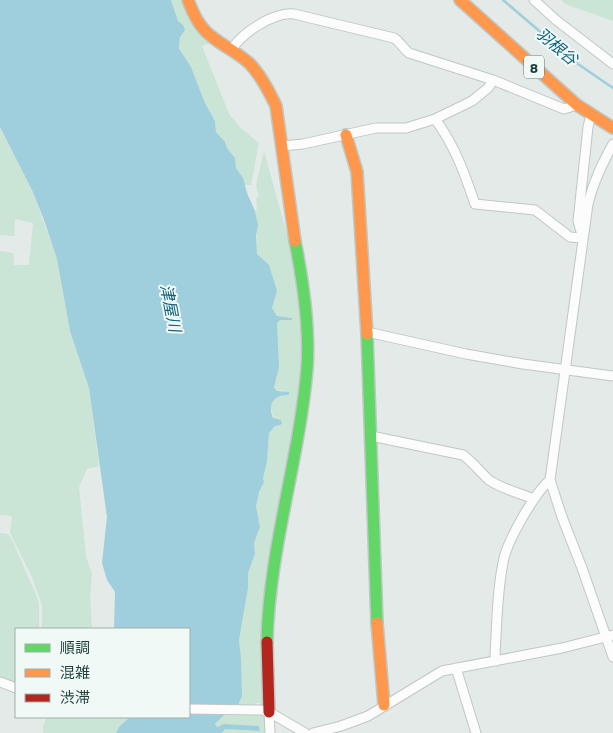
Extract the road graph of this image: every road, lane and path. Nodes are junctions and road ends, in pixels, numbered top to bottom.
1 (188, 0) edge
2 (460, 0) edge
3 (534, 0) edge
4 (232, 50) junction
5 (613, 64) edge
6 (493, 80) junction
7 (577, 105) junction
8 (591, 114) junction
9 (435, 119) junction
10 (613, 128) edge
11 (346, 135) junction
12 (613, 144) edge
13 (282, 146) junction
14 (583, 238) junction
15 (367, 332) junction
16 (566, 370) junction
17 (613, 376) edge
18 (371, 436) junction
19 (550, 480) junction
20 (534, 498) junction
21 (609, 636) edge
22 (613, 657) edge
23 (496, 660) junction
24 (456, 668) junction
25 (0, 682) edge
26 (15, 688) edge
27 (384, 705) junction
28 (190, 709) edge
29 (265, 711) junction
30 (270, 733) edge
31 (305, 733) edge
32 (313, 733) edge
33 (476, 733) edge

1 - 4 street
2 - 7 street, 8
3 - 5 street
4 - 6 street
4 - 13 street
6 - 7 street
6 - 9 street
7 - 8 street, 8
8 - 10 street, 8
8 - 14 street
9 - 11 street
9 - 14 street
11 - 13 street
11 - 15 street
12 - 14 street
13 - 29 street
14 - 16 street
15 - 16 street
15 - 18 street
16 - 17 street
16 - 19 street
18 - 20 street
18 - 27 street
19 - 20 street
19 - 21 street
20 - 23 street
21 - 22 street
21 - 23 street
23 - 24 street
24 - 27 street
24 - 33 street
25 - 26 street
27 - 32 street
28 - 29 street
29 - 30 street
29 - 31 street

